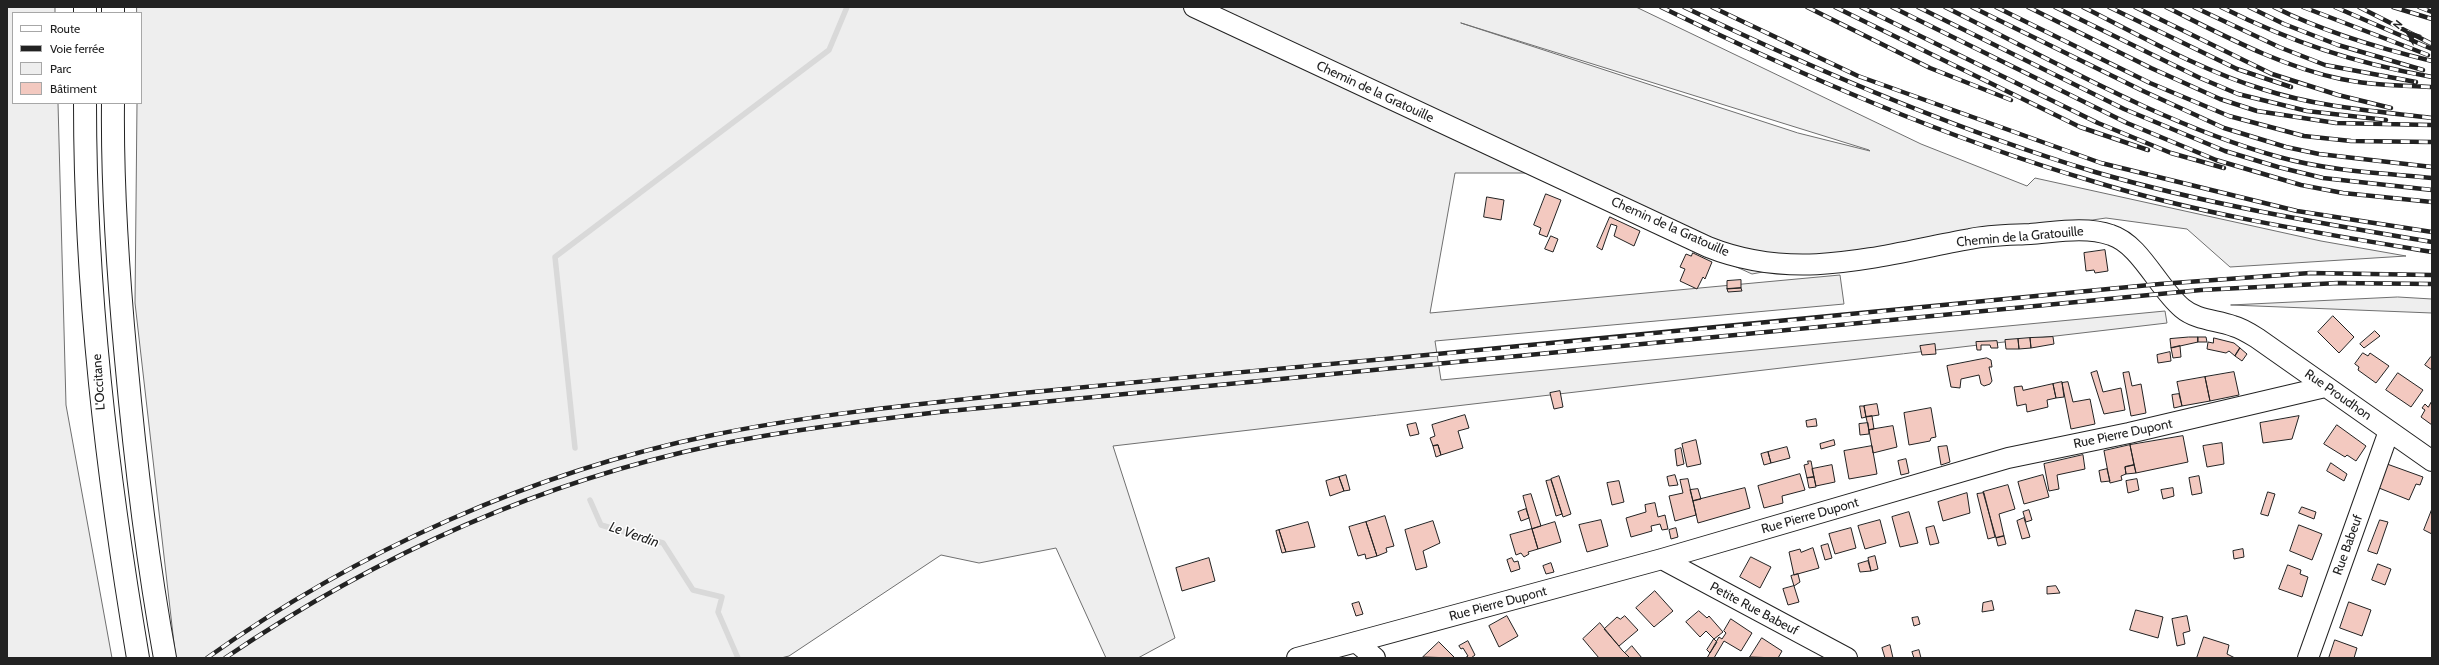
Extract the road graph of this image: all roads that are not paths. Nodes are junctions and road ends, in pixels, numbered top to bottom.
1 (1194, 7) edge
2 (85, 104) edge
3 (113, 104) edge
4 (2243, 330) joint
5 (2325, 387) junction
6 (2389, 431) junction
7 (2432, 461) edge
8 (1662, 559) junction
9 (1356, 642) junction
10 (138, 658) edge
11 (165, 658) edge
12 (1297, 658) edge
13 (1375, 658) edge
14 (1847, 658) edge
15 (2308, 658) edge

1 - 4 street, Chemin de la Gratouille
2 - 10 highway, L'Occitane
3 - 11 highway
4 - 5 street, Rue Proudhon
5 - 6 street, Rue Proudhon
5 - 8 street, Rue Pierre Dupont
6 - 7 street, Rue Proudhon
6 - 15 street, Rue Babeuf
8 - 9 street, Rue Pierre Dupont
8 - 14 street, Petite Rue Babeuf
9 - 12 street, Rue Pierre Dupont
9 - 13 street

